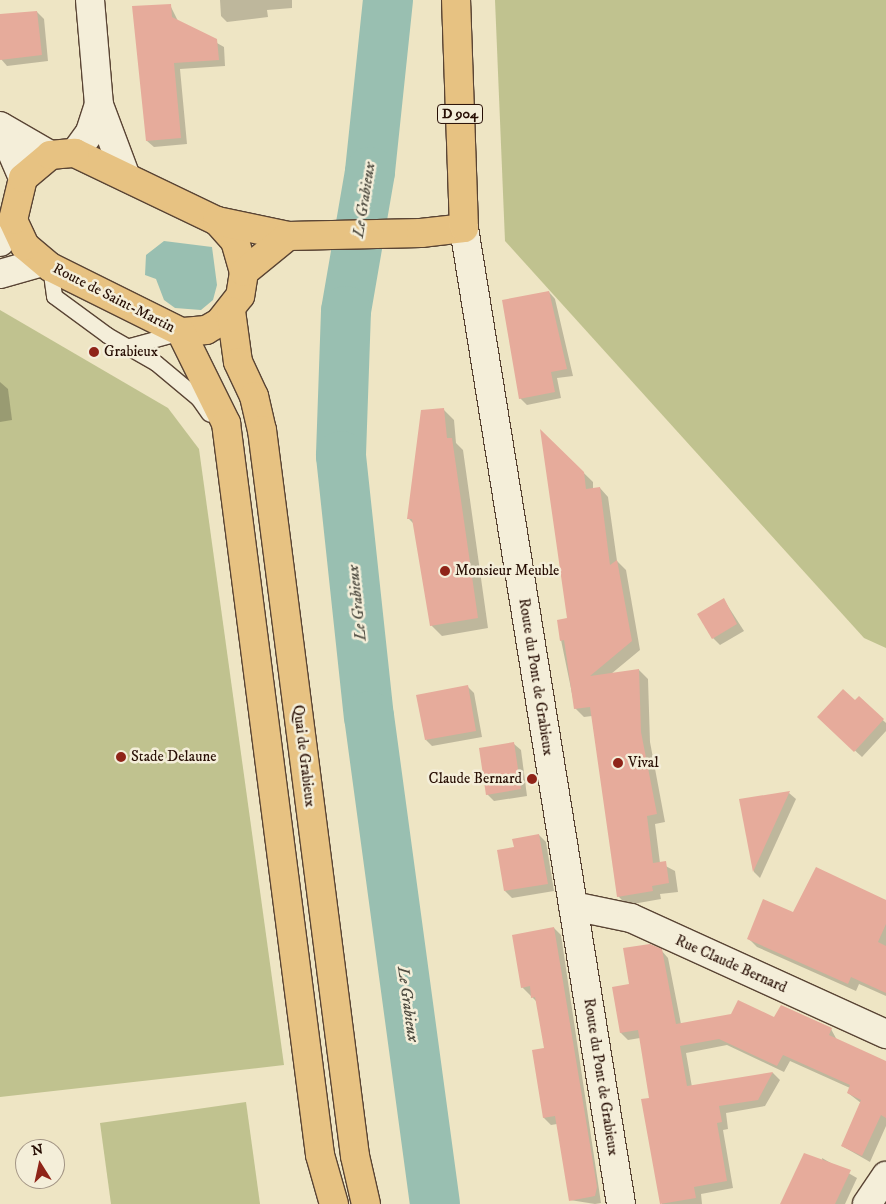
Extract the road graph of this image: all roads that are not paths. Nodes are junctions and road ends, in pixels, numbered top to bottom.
1 (90, 0) edge
2 (456, 0) edge
3 (99, 105) junction
4 (1, 126) edge
5 (63, 154) junction
6 (126, 177) junction
7 (23, 178) junction
8 (217, 221) junction
9 (464, 228) junction
10 (6, 231) edge
11 (288, 236) junction
12 (46, 264) junction
13 (244, 272) junction
14 (0, 274) edge
15 (231, 312) junction
16 (181, 332) junction
17 (126, 347) junction
18 (229, 443) junction
19 (573, 906) junction
20 (886, 1034) edge
21 (886, 1176) edge
22 (334, 1204) edge
23 (366, 1204) edge
24 (621, 1204) edge
25 (867, 1204) edge

1 - 3 main road
2 - 9 main road, Route du Pont de Grabieux / D 904
3 - 5 main road
3 - 6 main road
4 - 5 main road
4 - 7 main road
5 - 6 main road
5 - 7 main road
6 - 8 main road
7 - 10 main road, Route de Saint-Martin
8 - 11 main road
8 - 13 main road
9 - 11 main road
9 - 19 main road, Route du Pont de Grabieux / D 904
10 - 12 main road, Route de Saint-Martin
11 - 13 main road
12 - 14 main road
12 - 16 main road, Route de Saint-Martin
12 - 17 lane
13 - 15 main road
15 - 16 main road, Route de Saint-Martin
15 - 23 main road, Quai de Grabieux
16 - 17 lane
16 - 18 main road
17 - 18 lane
18 - 22 main road
19 - 20 main road, Rue Claude Bernard
19 - 24 main road, Route du Pont de Grabieux / D 904
21 - 25 main road

